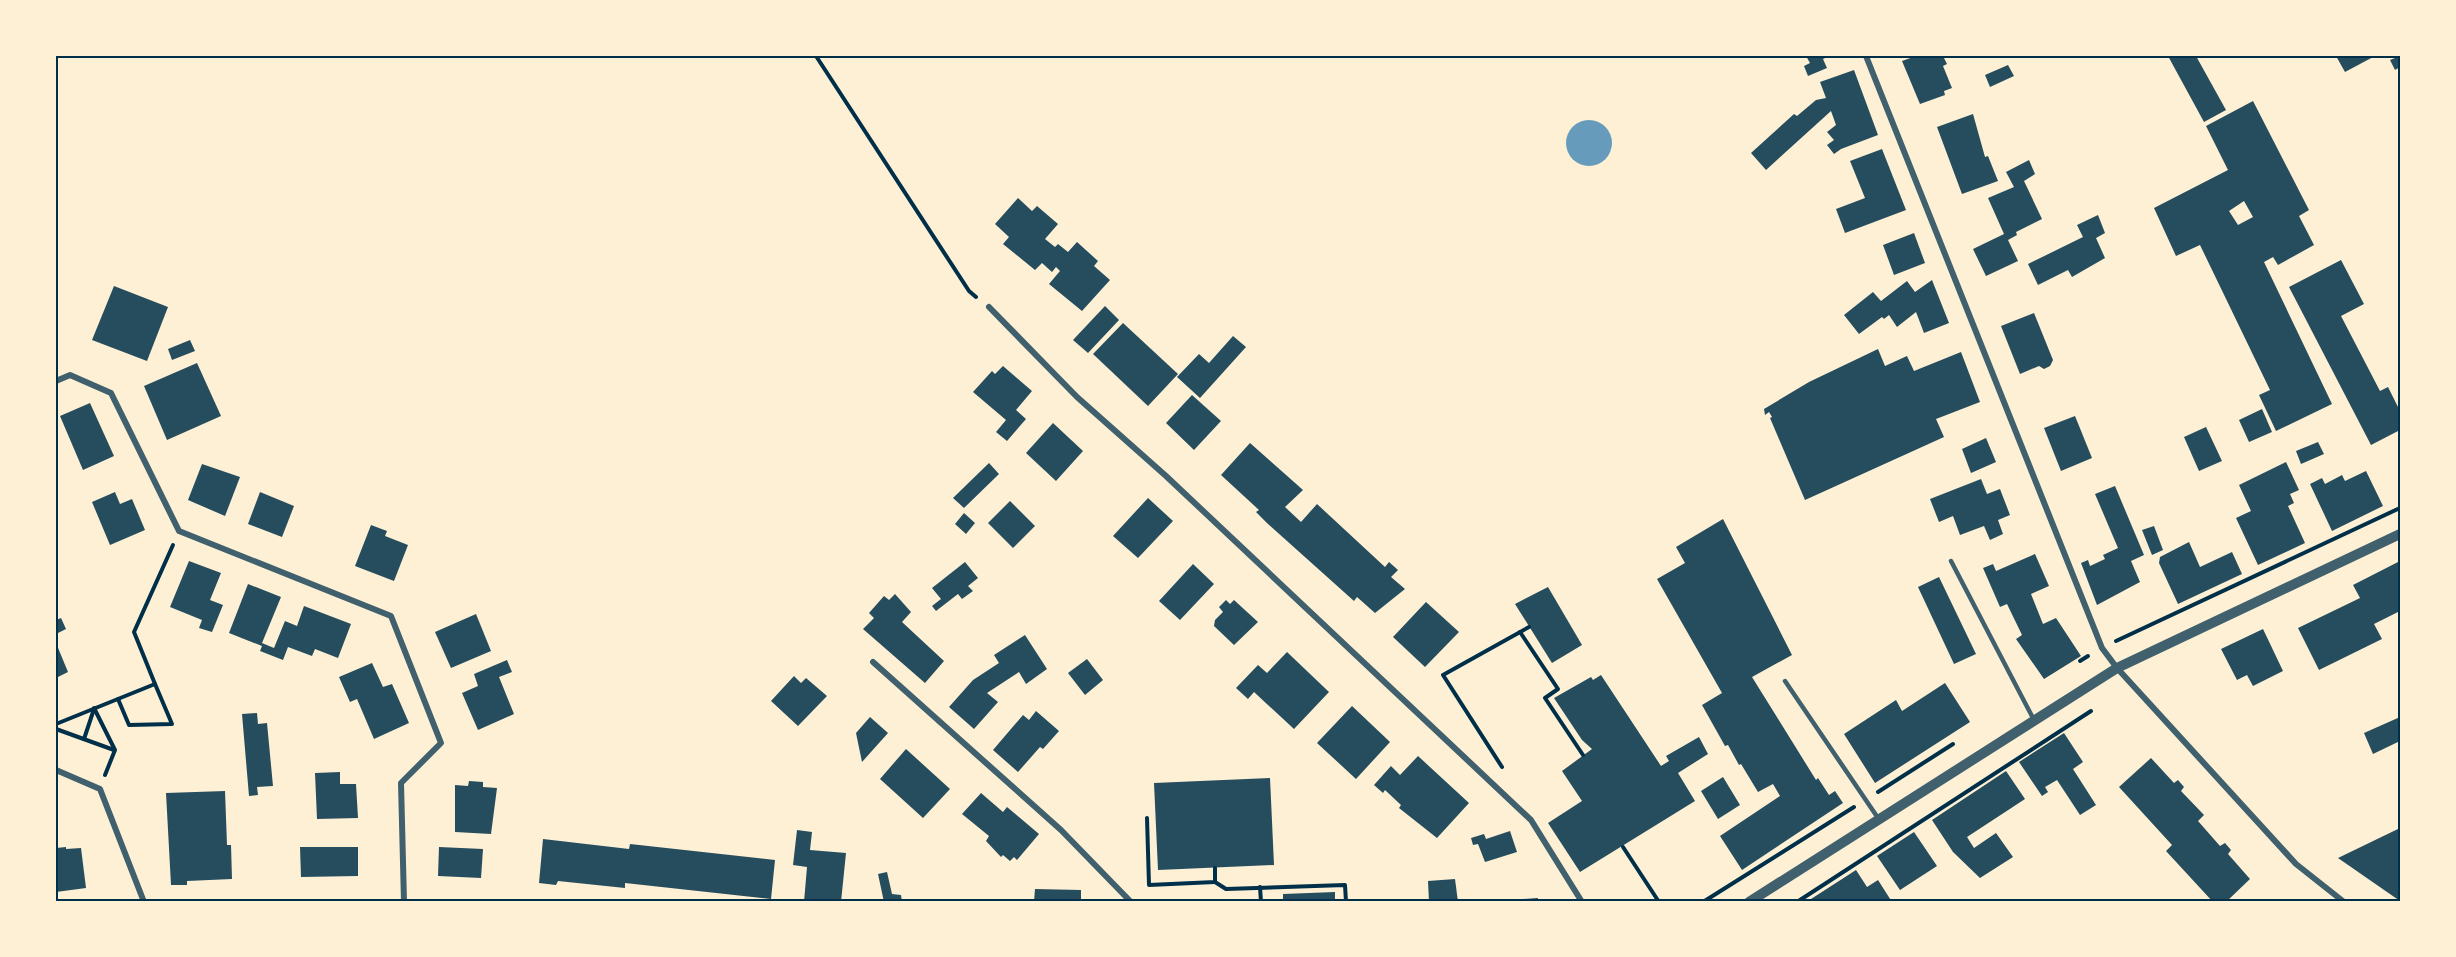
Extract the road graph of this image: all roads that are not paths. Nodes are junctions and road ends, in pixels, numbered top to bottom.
1 (1866, 56) edge
2 (989, 307) road end
3 (56, 381) edge
4 (2400, 534) edge
5 (1951, 561) dead end
6 (873, 662) dead end
7 (2117, 668) junction
8 (1785, 681) dead end
9 (2034, 720) junction
10 (56, 770) edge
11 (1879, 818) junction
12 (144, 902) edge
13 (404, 902) edge
14 (1131, 902) edge
15 (1582, 902) edge
16 (1749, 902) edge
17 (2344, 902) edge

1 - 7 street
2 - 15 street
3 - 13 street
4 - 7 street
5 - 9 lane
6 - 14 street
7 - 9 street
7 - 17 street
8 - 11 lane
9 - 11 street
10 - 12 street
11 - 16 street

